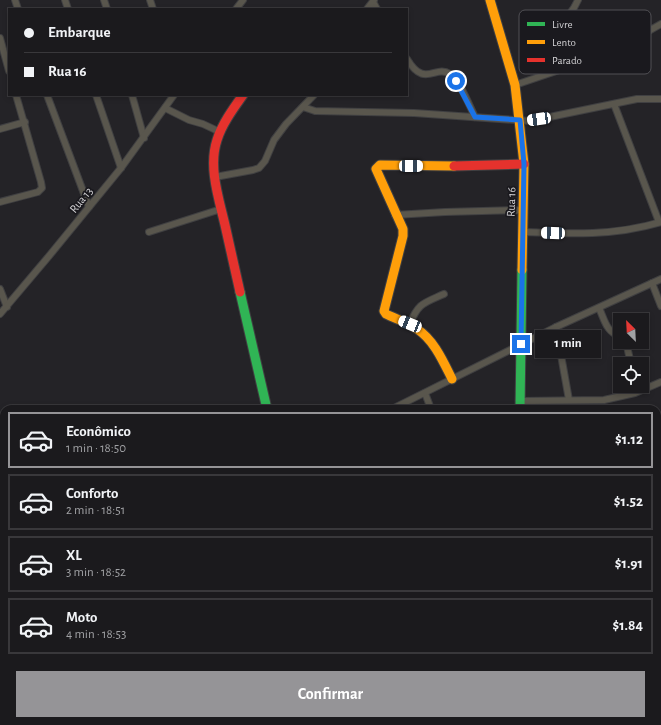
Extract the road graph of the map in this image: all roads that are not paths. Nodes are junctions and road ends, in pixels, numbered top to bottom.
1 (243, 0) edge
2 (490, 0) edge
3 (578, 0) edge
4 (236, 5) edge
5 (573, 10) edge
6 (661, 24) edge
7 (651, 30) edge
8 (0, 38) edge
9 (2, 56) edge
10 (408, 61) edge
11 (8, 69) edge
12 (546, 74) edge
13 (515, 84) junction
14 (16, 96) edge
15 (48, 96) edge
16 (96, 96) edge
17 (132, 96) edge
18 (173, 96) edge
19 (242, 96) edge
20 (313, 96) edge
21 (661, 98) edge
22 (614, 104) junction
23 (303, 107) junction
24 (165, 108) junction
25 (475, 117) junction
26 (520, 120) junction
27 (24, 122) junction
28 (0, 129) edge
29 (220, 132) junction
30 (144, 138) junction
31 (524, 164) junction
32 (120, 168) junction
33 (215, 177) junction
34 (0, 202) edge
35 (89, 207) junction
36 (221, 209) junction
37 (523, 210) junction
38 (395, 215) junction
39 (660, 222) edge
40 (149, 232) dead end
41 (522, 232) junction
42 (661, 278) edge
43 (652, 283) junction
44 (0, 289) edge
45 (444, 294) dead end
46 (661, 306) edge
47 (7, 307) junction
48 (599, 308) junction
49 (0, 314) edge
50 (410, 324) junction
51 (556, 327) junction
52 (613, 334) edge
53 (521, 344) junction
54 (452, 379) junction
55 (661, 382) edge
56 (649, 387) edge
57 (425, 393) junction
58 (635, 393) edge
59 (569, 400) junction
60 (266, 405) edge
61 (400, 405) edge
62 (430, 405) edge
63 (520, 405) edge

1 - 4 street
2 - 13 street, Rua 16
3 - 5 street
6 - 7 street
8 - 9 street
9 - 11 street
10 - 25 street
12 - 13 street
13 - 26 street, Rua 16
14 - 27 street
15 - 35 street
16 - 32 street
17 - 30 street
18 - 24 street, Rua 13
19 - 29 street
20 - 23 street
21 - 22 street
22 - 26 street
22 - 39 street
23 - 25 street
23 - 33 street
24 - 29 street
24 - 30 street, Rua 13
25 - 26 street
26 - 31 street, Rua 16
27 - 28 street
27 - 34 street
29 - 33 street
30 - 32 street, Rua 13
31 - 37 street, Rua 16
31 - 38 street
32 - 35 street, Rua 13
33 - 36 street
35 - 47 street, Rua 13
36 - 40 street
36 - 60 street
37 - 38 street
37 - 41 street, Rua 16
38 - 50 street
39 - 41 street
41 - 53 street, Rua 16
42 - 43 street
43 - 46 street
43 - 48 street
44 - 47 street
45 - 50 street
47 - 49 street, Rua 13
48 - 51 street
48 - 52 street
50 - 54 street
51 - 53 street
51 - 59 street
53 - 54 street
53 - 63 street, Rua 16
54 - 57 street
55 - 56 street
57 - 61 street
57 - 62 street
58 - 59 street
59 - 63 street

